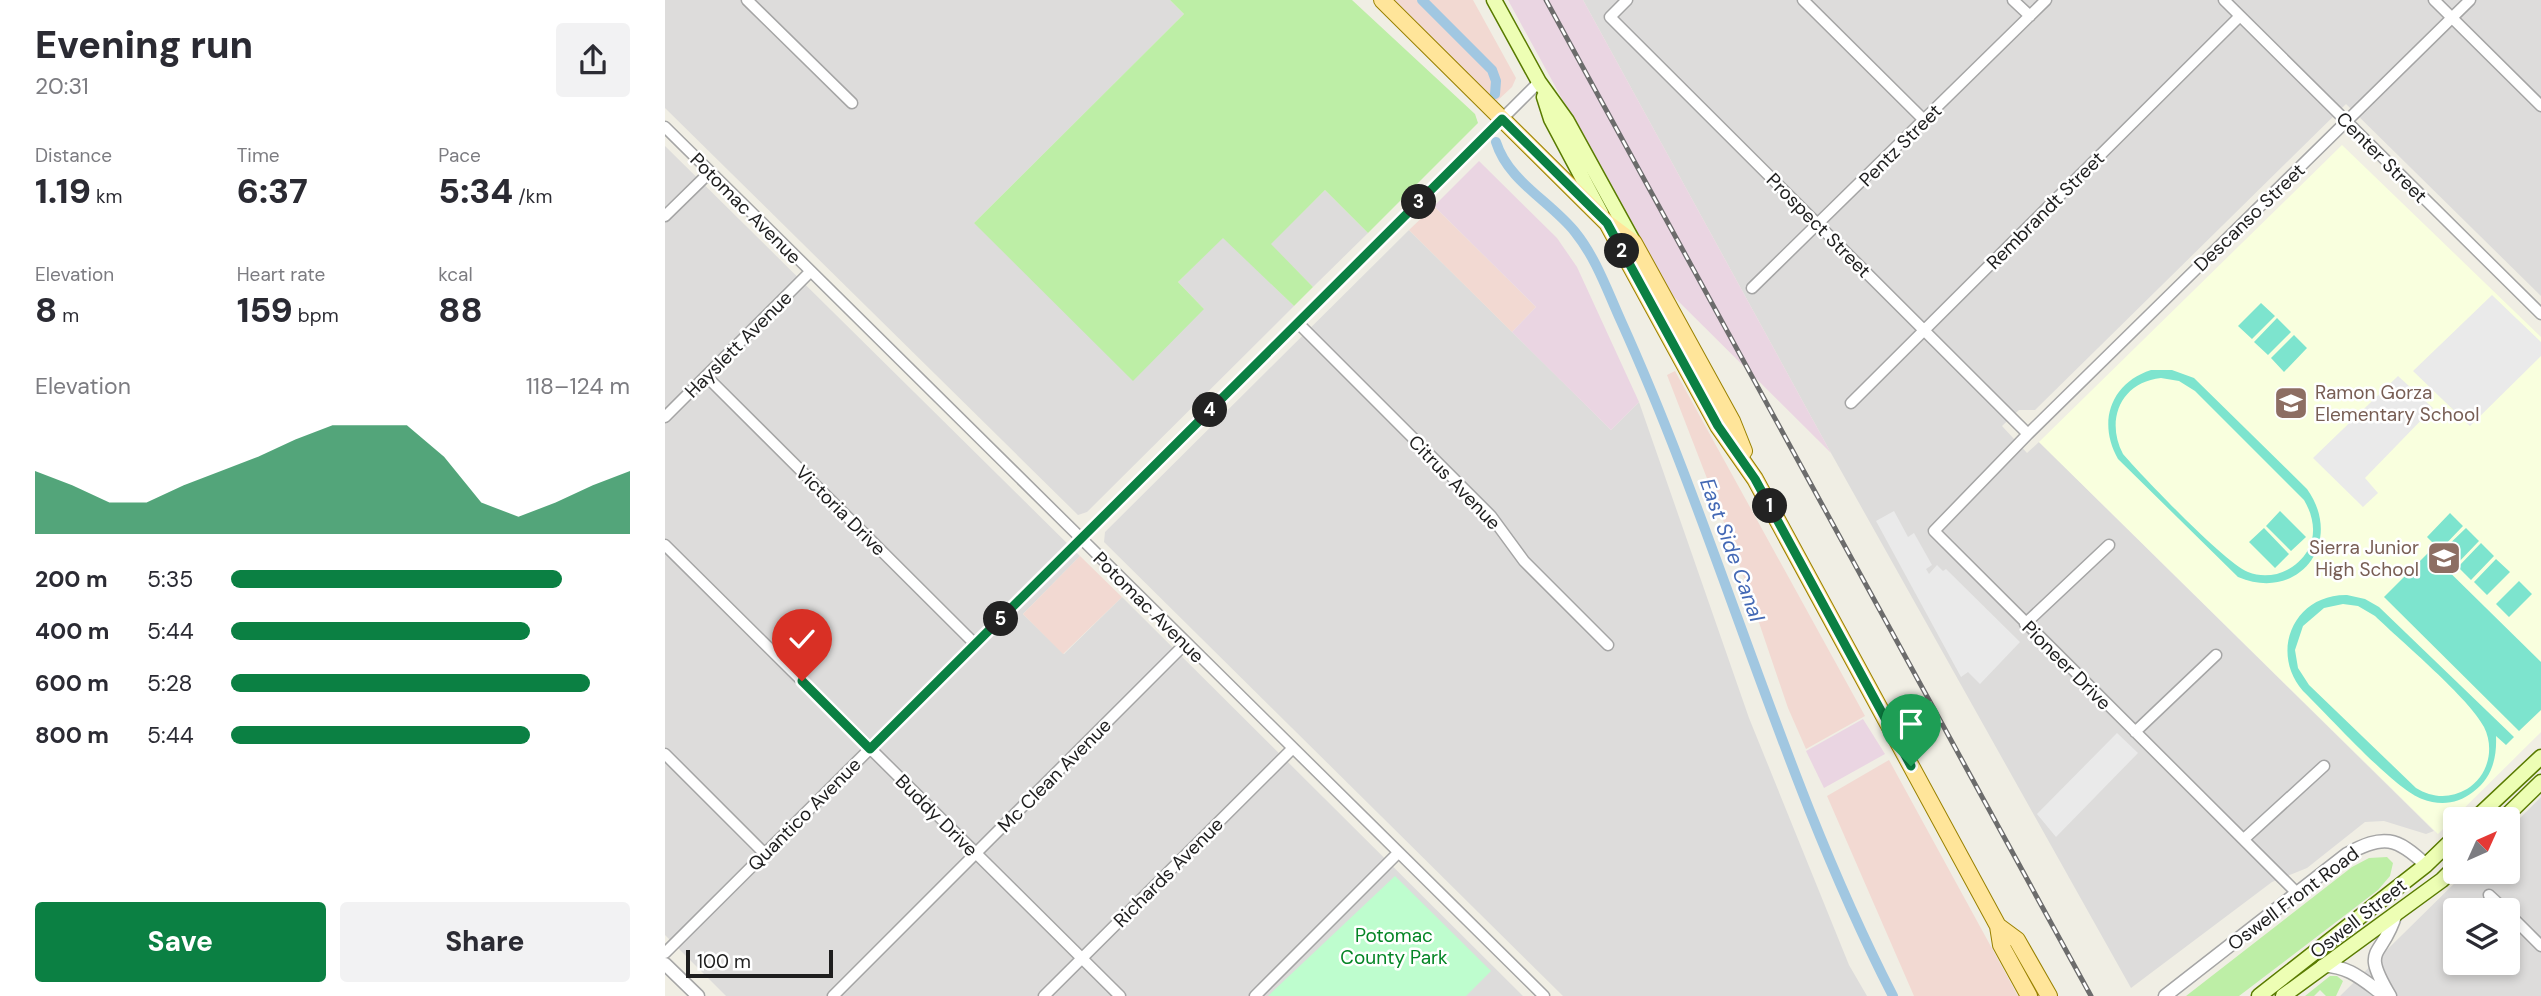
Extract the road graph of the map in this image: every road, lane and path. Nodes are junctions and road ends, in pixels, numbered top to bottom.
1 (747, 0) edge
2 (1383, 0) edge
3 (1494, 0) edge
4 (1627, 0) edge
5 (1803, 0) edge
6 (2013, 0) edge
7 (2046, 0) edge
8 (2224, 0) edge
9 (2434, 0) edge
10 (2470, 0) edge
11 (2030, 16) junction
12 (2240, 16) junction
13 (2452, 18) junction
14 (1539, 82) junction
15 (852, 103) dead end
16 (2541, 106) edge
17 (1502, 119) junction
18 (1924, 120) junction
19 (2347, 122) junction
20 (665, 127) edge
21 (709, 172) junction
22 (665, 216) edge
23 (1607, 223) junction
24 (1819, 224) junction
25 (1634, 243) junction
26 (810, 272) junction
27 (1752, 288) dead end
28 (2541, 314) edge
29 (1297, 323) junction
30 (1924, 330) junction
31 (706, 376) junction
32 (1850, 403) dead end
33 (665, 417) edge
34 (2028, 434) junction
35 (1755, 479) junction
36 (1081, 539) junction
37 (665, 545) edge
38 (2109, 545) dead end
39 (2025, 624) junction
40 (1186, 643) junction
41 (975, 644) junction
42 (1608, 645) dead end
43 (2216, 655) dead end
44 (2135, 732) junction
45 (1292, 748) junction
46 (870, 749) junction
47 (665, 754) edge
48 (2541, 757) edge
49 (2324, 766) dead end
50 (2541, 782) edge
51 (2488, 807) edge
52 (2515, 807) edge
53 (2244, 839) junction
54 (2443, 849) edge
55 (765, 853) junction
56 (976, 853) junction
57 (1398, 853) junction
58 (2426, 865) junction
59 (2443, 876) edge
60 (2297, 893) junction
61 (2489, 895) dead end
62 (2492, 898) edge
63 (2396, 913) junction
64 (2520, 925) edge
65 (1998, 926) junction
66 (2541, 946) edge
67 (665, 953) edge
68 (1082, 958) junction
69 (665, 964) edge
70 (2322, 966) junction
71 (698, 996) edge
72 (833, 996) edge
73 (1044, 996) edge
74 (1120, 996) edge
75 (1255, 996) edge
76 (1544, 996) edge
77 (2029, 996) edge
78 (2049, 996) edge
79 (2165, 996) edge
80 (2259, 996) edge
81 (2283, 996) edge
82 (2388, 996) edge

1 - 15 street
2 - 17 main road
3 - 14 main road
4 - 24 street, Prospect Street
5 - 18 street
6 - 11 street
7 - 11 street, Pentz Street
8 - 12 street, Center Street
9 - 13 street
10 - 13 street, Descanso Street
11 - 18 street, Pentz Street
12 - 19 street, Center Street
12 - 30 street, Rembrandt Street
13 - 16 street
13 - 19 street, Descanso Street
14 - 17 street, Quantico Avenue
14 - 23 main road
14 - 25 main road
17 - 23 main road
17 - 29 street, Quantico Avenue
18 - 24 street, Pentz Street
19 - 28 street, Center Street
19 - 34 street, Descanso Street
20 - 21 street, Potomac Avenue
21 - 22 street
21 - 26 street, Potomac Avenue
23 - 25 main road
23 - 35 main road
24 - 27 street, Pentz Street
24 - 30 street, Prospect Street
25 - 35 main road
26 - 31 street, Hayslett Avenue
26 - 36 street, Potomac Avenue
29 - 36 street, Quantico Avenue
29 - 42 street, Citrus Avenue
30 - 32 street, Rembrandt Street
30 - 34 street, Prospect Street
31 - 33 street, Hayslett Avenue
31 - 41 street, Victoria Drive
34 - 39 street, Pioneer Drive
35 - 65 main road
36 - 40 street, Potomac Avenue
36 - 41 street, Quantico Avenue
37 - 46 street, Buddy Drive
38 - 39 street
39 - 44 street, Pioneer Drive
40 - 45 street, Potomac Avenue
40 - 56 street, Mc Clean Avenue
41 - 46 street, Quantico Avenue
43 - 44 street
44 - 53 street, Pioneer Drive
45 - 57 street, Potomac Avenue
45 - 68 street, Richards Avenue
46 - 55 street, Quantico Avenue
46 - 56 street, Buddy Drive
47 - 55 street
48 - 51 main road
49 - 53 street
50 - 52 main road
53 - 60 street, Pioneer Drive
54 - 58 main road, Oswell Street
55 - 67 street, Quantico Avenue
56 - 68 street, Buddy Drive
56 - 72 street, Mc Clean Avenue
57 - 75 street
57 - 76 street, Potomac Avenue
58 - 60 street, Oswell Front Road
58 - 80 main road, Oswell Street
59 - 63 main road, Oswell Street
60 - 79 street, Oswell Front Road
61 - 62 street
63 - 70 main road, Oswell Street
63 - 82 street
64 - 66 street
65 - 77 main road
65 - 78 main road
68 - 73 street, Richards Avenue
68 - 74 street, Buddy Drive
69 - 71 street
70 - 81 main road, Oswell Street
70 - 82 street

